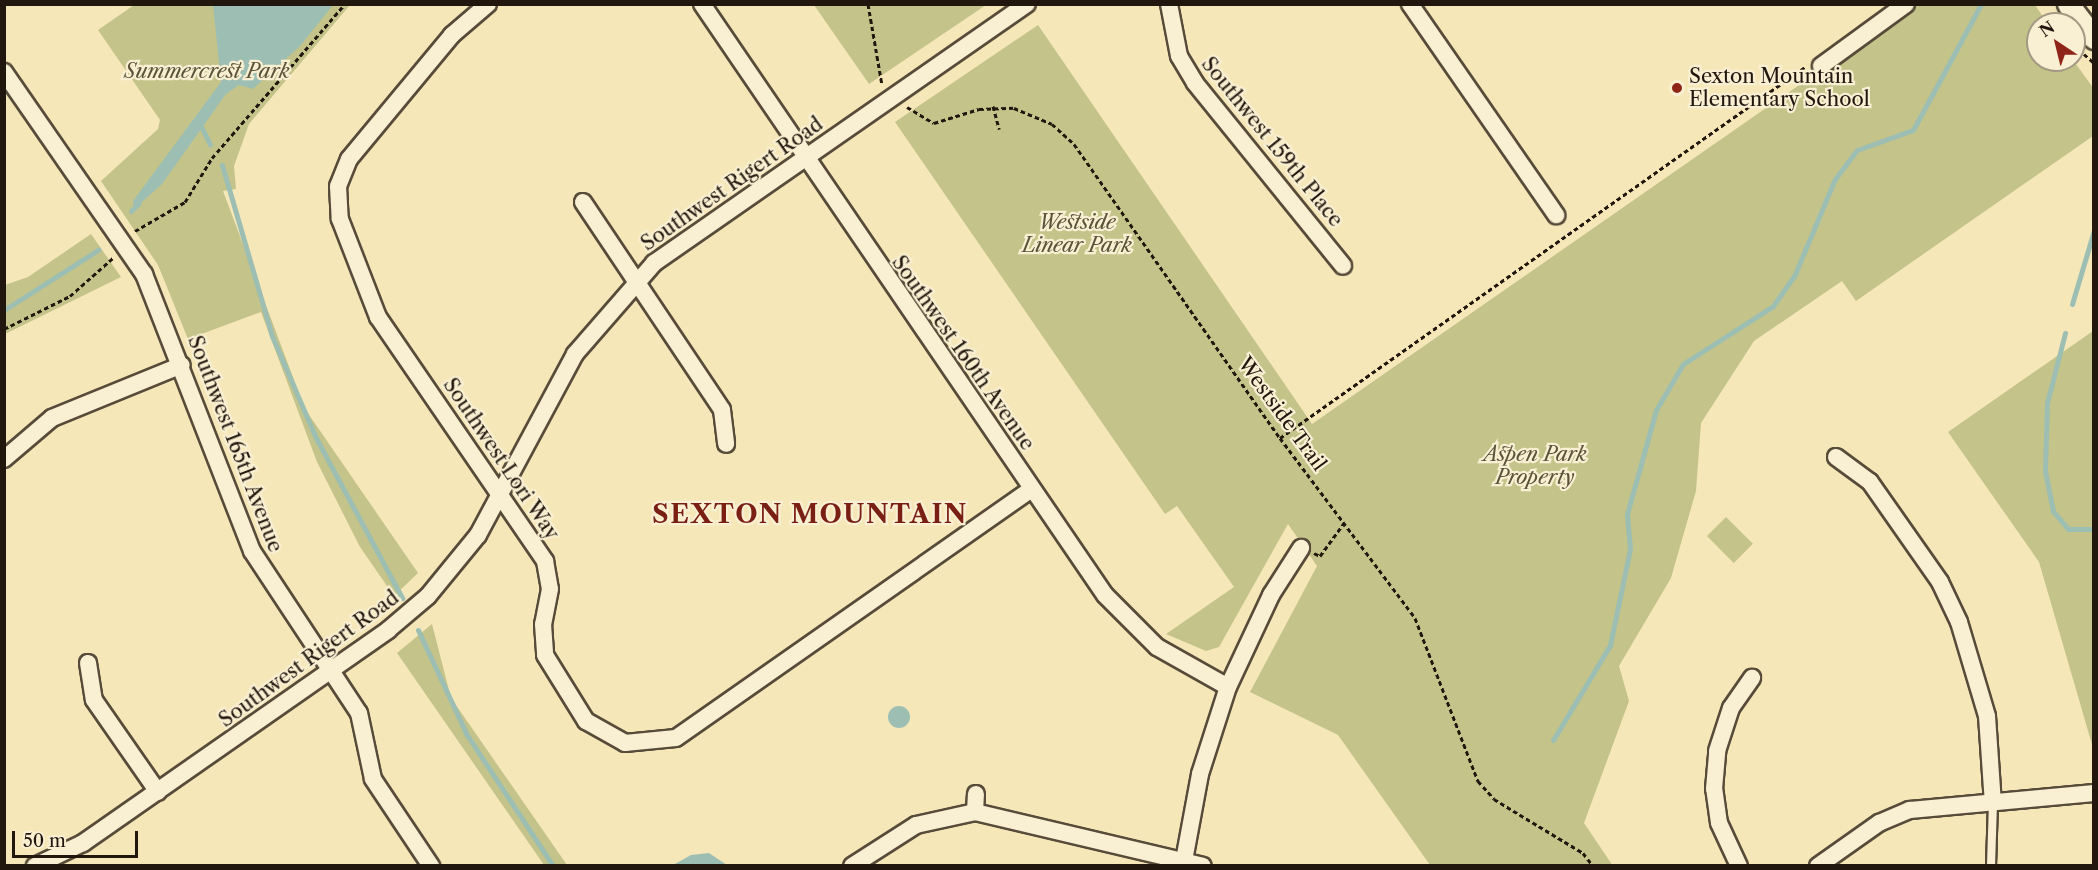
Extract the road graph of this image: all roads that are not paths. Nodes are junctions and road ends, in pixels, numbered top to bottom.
1 (488, 4) edge
2 (702, 4) edge
3 (1027, 4) edge
4 (1169, 4) edge
5 (1410, 4) edge
6 (1906, 4) edge
7 (2068, 4) edge
8 (2094, 38) edge
9 (1813, 66) road end
10 (4, 72) edge
11 (803, 158) junction
12 (582, 202) dead end
13 (1556, 215) dead end
14 (1343, 266) dead end
15 (637, 281) junction
16 (182, 365) junction
17 (726, 444) dead end
18 (1836, 457) dead end
19 (4, 459) edge
20 (1032, 489) junction
21 (503, 496) junction
22 (1301, 548) road end
23 (88, 663) dead end
24 (331, 672) junction
25 (1752, 678) dead end
26 (1228, 687) junction
27 (158, 792) junction
28 (2094, 793) edge
29 (976, 794) dead end
30 (1993, 803) junction
31 (975, 812) junction
32 (1184, 864) edge
33 (35, 866) edge
34 (431, 866) edge
35 (852, 866) edge
36 (1203, 866) edge
37 (1739, 866) edge
38 (1818, 866) edge
39 (1991, 866) edge

1 - 21 street, Southwest Lori Way
2 - 11 street, Southwest 160th Avenue
3 - 11 street, Southwest Rigert Road
4 - 14 street, Southwest 159th Place
5 - 13 street
6 - 9 street
7 - 8 street
10 - 16 street, Southwest 165th Avenue
11 - 15 street, Southwest Rigert Road
11 - 20 street, Southwest 160th Avenue
12 - 15 street
15 - 17 street
15 - 21 street, Southwest Rigert Road
16 - 19 street
16 - 24 street, Southwest 165th Avenue
18 - 30 street
20 - 21 street, Southwest Lori Way
20 - 26 street, Southwest 160th Avenue
21 - 24 street, Southwest Rigert Road
22 - 26 street
23 - 27 street
24 - 27 street, Southwest Rigert Road
24 - 34 street, Southwest 165th Avenue
25 - 37 street
26 - 32 street
27 - 33 street, Southwest Rigert Road
28 - 30 street
29 - 31 street
30 - 38 street
30 - 39 lane
31 - 32 street
31 - 35 street
32 - 36 street

